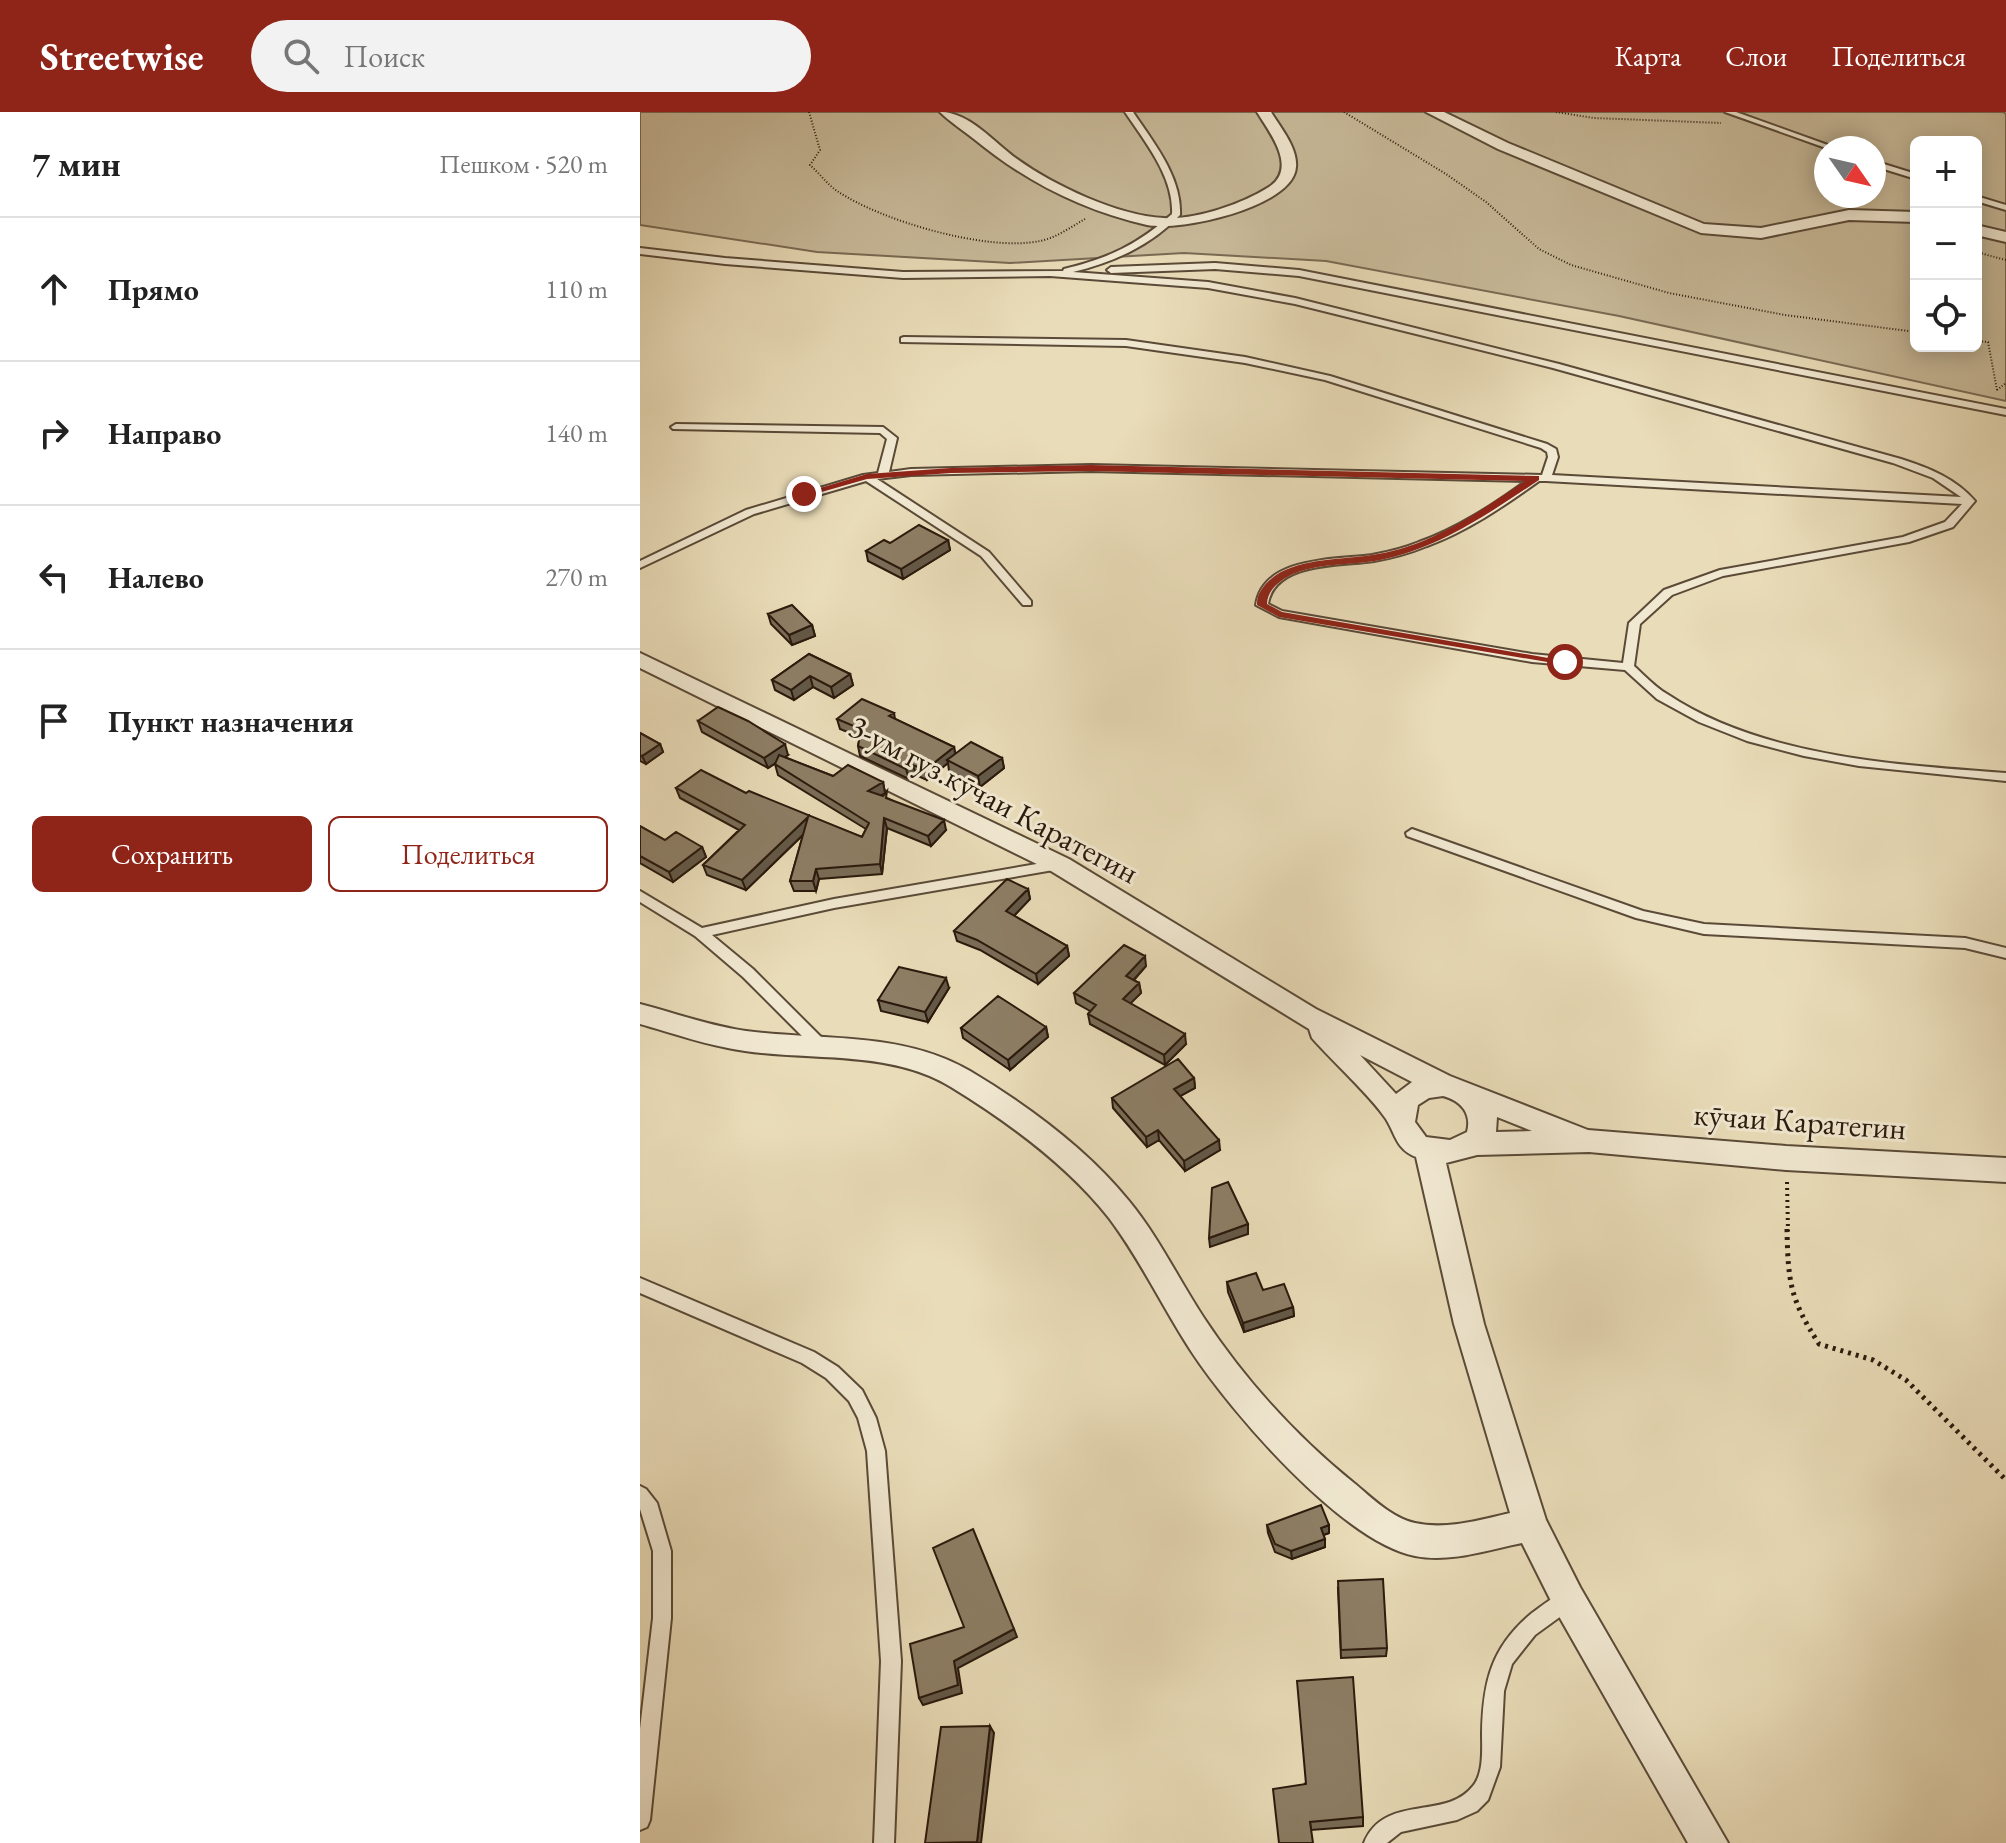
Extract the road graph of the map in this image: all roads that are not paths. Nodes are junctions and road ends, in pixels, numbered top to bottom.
1 (947, 112) edge
2 (1129, 112) edge
3 (1264, 112) edge
4 (1433, 112) edge
5 (1729, 112) edge
6 (1814, 142) edge
7 (1886, 167) edge
8 (1910, 175) edge
9 (1982, 200) edge
10 (2006, 208) edge
11 (1910, 217) edge
12 (1166, 224) junction
13 (1982, 231) edge
14 (2006, 237) edge
15 (640, 251) edge
16 (1054, 273) junction
17 (904, 340) dead end
18 (2006, 412) edge
19 (676, 427) dead end
20 (883, 474) junction
21 (867, 477) junction
22 (1541, 478) junction
23 (1970, 501) junction
24 (640, 565) edge
25 (1027, 603) dead end
26 (640, 660) edge
27 (1628, 667) junction
28 (2006, 777) edge
29 (1412, 833) dead end
30 (1060, 865) junction
31 (640, 896) edge
32 (700, 933) junction
33 (2006, 953) edge
34 (640, 1014) edge
35 (1307, 1016) junction
36 (824, 1049) junction
37 (1443, 1085) junction
38 (1472, 1096) junction
39 (1399, 1115) junction
40 (1589, 1141) junction
41 (1471, 1144) junction
42 (1429, 1151) junction
43 (2006, 1170) edge
44 (640, 1285) edge
45 (640, 1495) edge
46 (1531, 1525) junction
47 (1568, 1599) junction
48 (640, 1820) edge
49 (884, 1843) edge
50 (1374, 1843) edge
51 (1709, 1843) edge

1 - 12 street
2 - 12 lane
3 - 12 street
4 - 11 street
5 - 6 lane
7 - 8 lane
9 - 10 lane
12 - 16 lane
13 - 14 street
15 - 16 lane
16 - 18 lane
16 - 23 lane
17 - 22 lane
19 - 20 lane
20 - 21 lane
20 - 22 lane
21 - 24 lane
21 - 25 lane
22 - 23 lane
22 - 27 lane
23 - 27 lane
26 - 30 street, 3-ум гуз.кӯчаи Каратегин
27 - 28 lane
29 - 33 lane
30 - 32 lane
30 - 35 street, 3-ум гуз.кӯчаи Каратегин
31 - 32 lane
32 - 36 lane
34 - 36 street
35 - 37 street, 3-ум гуз.кӯчаи Каратегин
35 - 39 street, 3-ум гуз.кӯчаи Каратегин
36 - 46 street
37 - 38 street
37 - 39 street
38 - 40 street, кӯчаи Каратегин
38 - 41 street
39 - 42 street
40 - 41 street, кӯчаи Каратегин
40 - 43 street, кӯчаи Каратегин
41 - 42 street
42 - 46 street
44 - 49 lane
45 - 48 lane
46 - 47 street
47 - 50 lane
47 - 51 street

